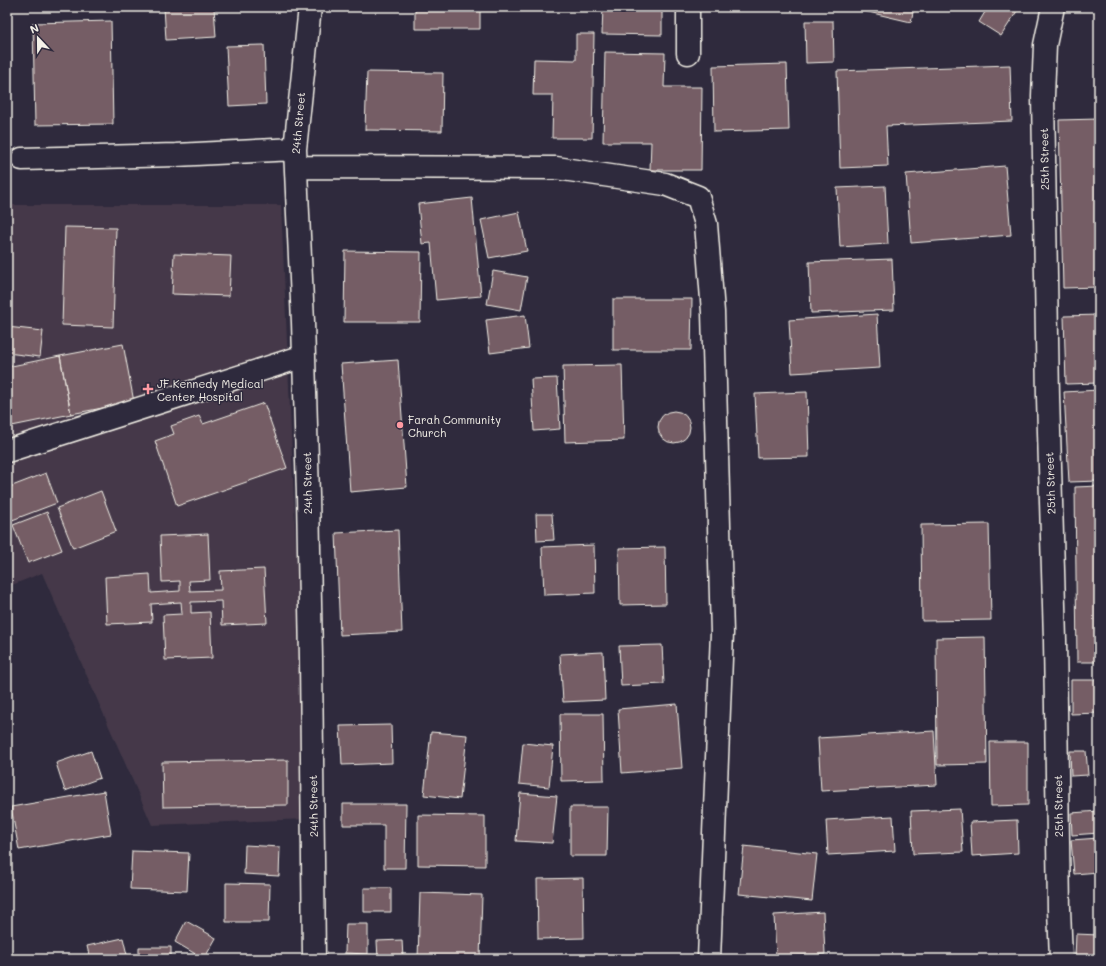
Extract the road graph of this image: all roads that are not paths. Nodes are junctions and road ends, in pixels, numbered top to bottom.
1 (310, 7) edge
2 (688, 7) edge
3 (1053, 7) edge
4 (688, 53) dead end
5 (295, 158) junction
6 (22, 159) dead end
7 (304, 356) junction
8 (7, 451) edge
9 (314, 959) edge
10 (709, 959) edge
11 (1061, 959) edge

1 - 5 street, 24th Street
2 - 4 street
3 - 11 street, 25th Street
5 - 6 street
5 - 7 street, 24th Street
5 - 10 street
7 - 8 street
7 - 9 street, 24th Street

